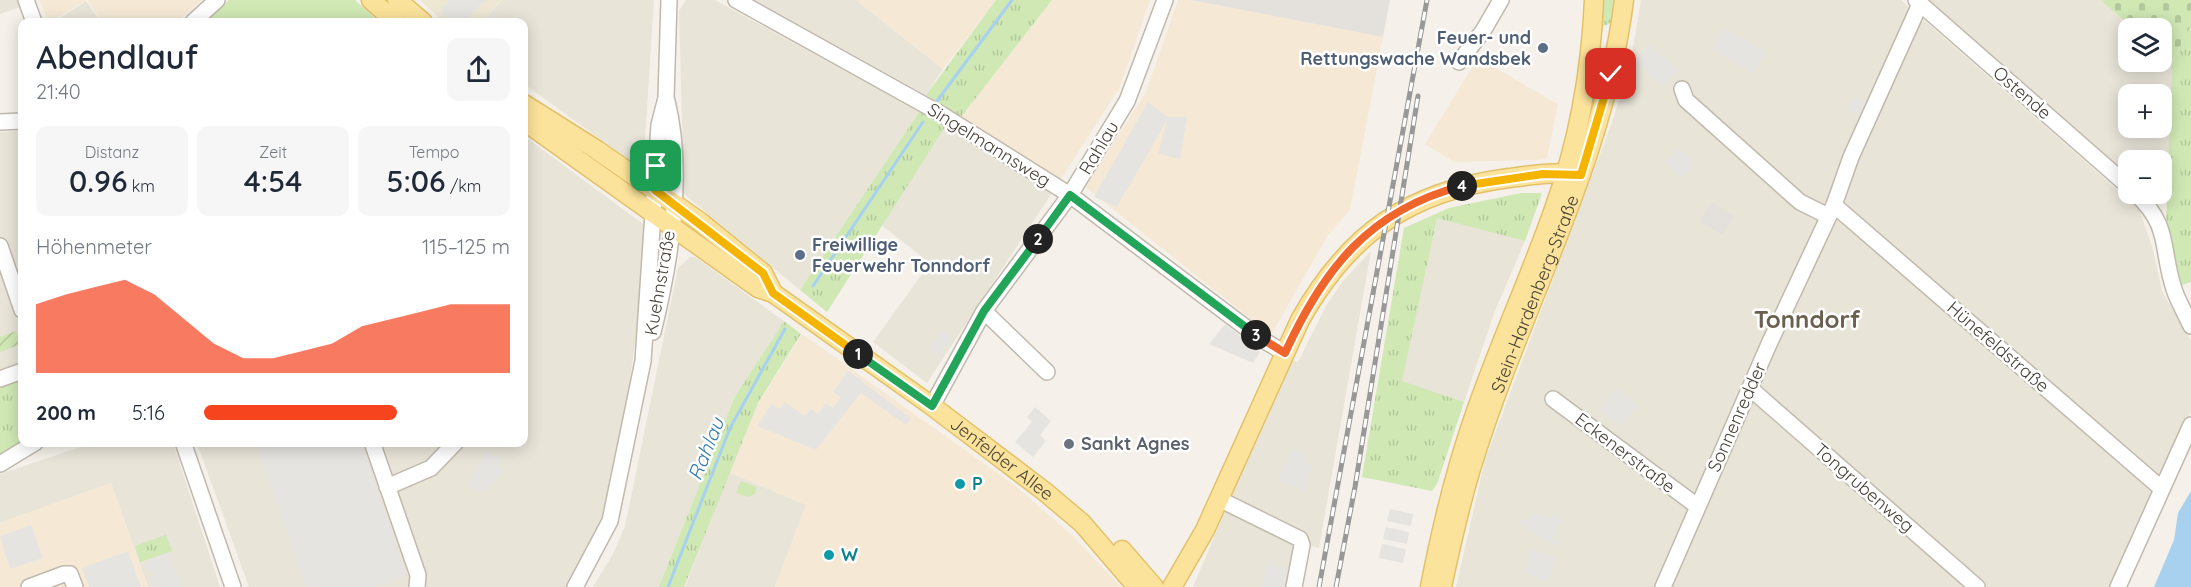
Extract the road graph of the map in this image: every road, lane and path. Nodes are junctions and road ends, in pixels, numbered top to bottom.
1 (26, 0) edge
2 (217, 0) edge
3 (372, 0) edge
4 (397, 0) edge
5 (669, 0) edge
6 (736, 0) edge
7 (1165, 0) edge
8 (1501, 0) edge
9 (1594, 0) edge
10 (1624, 0) edge
11 (1918, 2) edge
12 (33, 18) edge
13 (198, 18) edge
14 (392, 18) edge
15 (418, 18) edge
16 (1459, 62) dead end
17 (1682, 89) dead end
18 (666, 98) junction
19 (528, 114) edge
20 (528, 115) edge
21 (18, 120) edge
22 (0, 122) edge
23 (1574, 174) junction
24 (2118, 177) edge
25 (655, 190) junction
26 (1070, 195) junction
27 (673, 203) junction
28 (2147, 204) edge
29 (1831, 210) junction
30 (653, 212) junction
31 (671, 225) junction
32 (0, 246) edge
33 (773, 293) junction
34 (18, 298) edge
35 (984, 311) junction
36 (2191, 326) edge
37 (1285, 353) junction
38 (643, 361) junction
39 (18, 372) edge
40 (1047, 372) dead end
41 (0, 379) edge
42 (1751, 389) junction
43 (1553, 399) dead end
44 (932, 406) junction
45 (2191, 425) edge
46 (28, 447) edge
47 (185, 447) edge
48 (374, 447) edge
49 (451, 447) edge
50 (0, 464) edge
51 (387, 487) junction
52 (2162, 489) junction
53 (1219, 500) junction
54 (1697, 506) junction
55 (1083, 523) junction
56 (1205, 530) junction
57 (1667, 585) edge
58 (29, 587) edge
59 (75, 587) edge
60 (233, 587) edge
61 (417, 587) edge
62 (575, 587) edge
63 (1137, 587) edge
64 (1154, 587) edge
65 (1172, 587) edge
66 (1184, 587) edge
67 (1294, 587) edge
68 (1430, 587) edge
69 (1442, 587) edge
70 (1977, 587) edge
71 (2118, 587) edge

1 - 12 street
2 - 13 street
3 - 14 main road
4 - 15 main road
5 - 18 street, Kuehnstraße
6 - 26 street, Singelmannsweg
7 - 26 street, Rahlau
8 - 16 street
9 - 23 main road, Stein-Hardenberg-Straße
10 - 23 main road, Stein-Hardenberg-Straße
11 - 24 street, Ostende
11 - 29 street, Sonnenredder
17 - 29 street
18 - 25 street, Kuehnstraße
18 - 27 street, Kuehnstraße
19 - 25 main road, Jenfelder Allee
20 - 30 main road, Jenfelder Allee
21 - 22 street
23 - 37 main road
23 - 68 main road, Stein-Hardenberg-Straße
23 - 69 main road, Stein-Hardenberg-Straße
25 - 27 main road, Jenfelder Allee
25 - 30 street, Kuehnstraße
26 - 35 street, Rahlau
26 - 37 street, Singelmannsweg
27 - 31 street, Kuehnstraße
27 - 33 main road, Jenfelder Allee
28 - 36 street
29 - 42 street, Sonnenredder
29 - 52 street, Hünefeldstraße
30 - 31 main road, Jenfelder Allee
30 - 38 street, Kuehnstraße
31 - 33 main road, Jenfelder Allee
31 - 38 street, Kuehnstraße
32 - 34 street
33 - 44 main road, Jenfelder Allee
35 - 40 street
35 - 44 street, Rahlau
37 - 53 main road
38 - 62 street, Kuehnstraße
39 - 41 street
42 - 54 street, Sonnenredder
42 - 70 street, Tongrubenweg
43 - 54 street, Eckenerstraße
44 - 55 main road, Jenfelder Allee
45 - 52 street
46 - 50 street
47 - 60 street
48 - 51 street
49 - 51 street
51 - 61 street
52 - 71 street
53 - 56 main road
53 - 67 street
54 - 57 street, Sonnenredder
55 - 63 main road, Jenfelder Allee
55 - 64 main road, Jenfelder Allee
56 - 65 main road
56 - 66 main road
58 - 59 street

